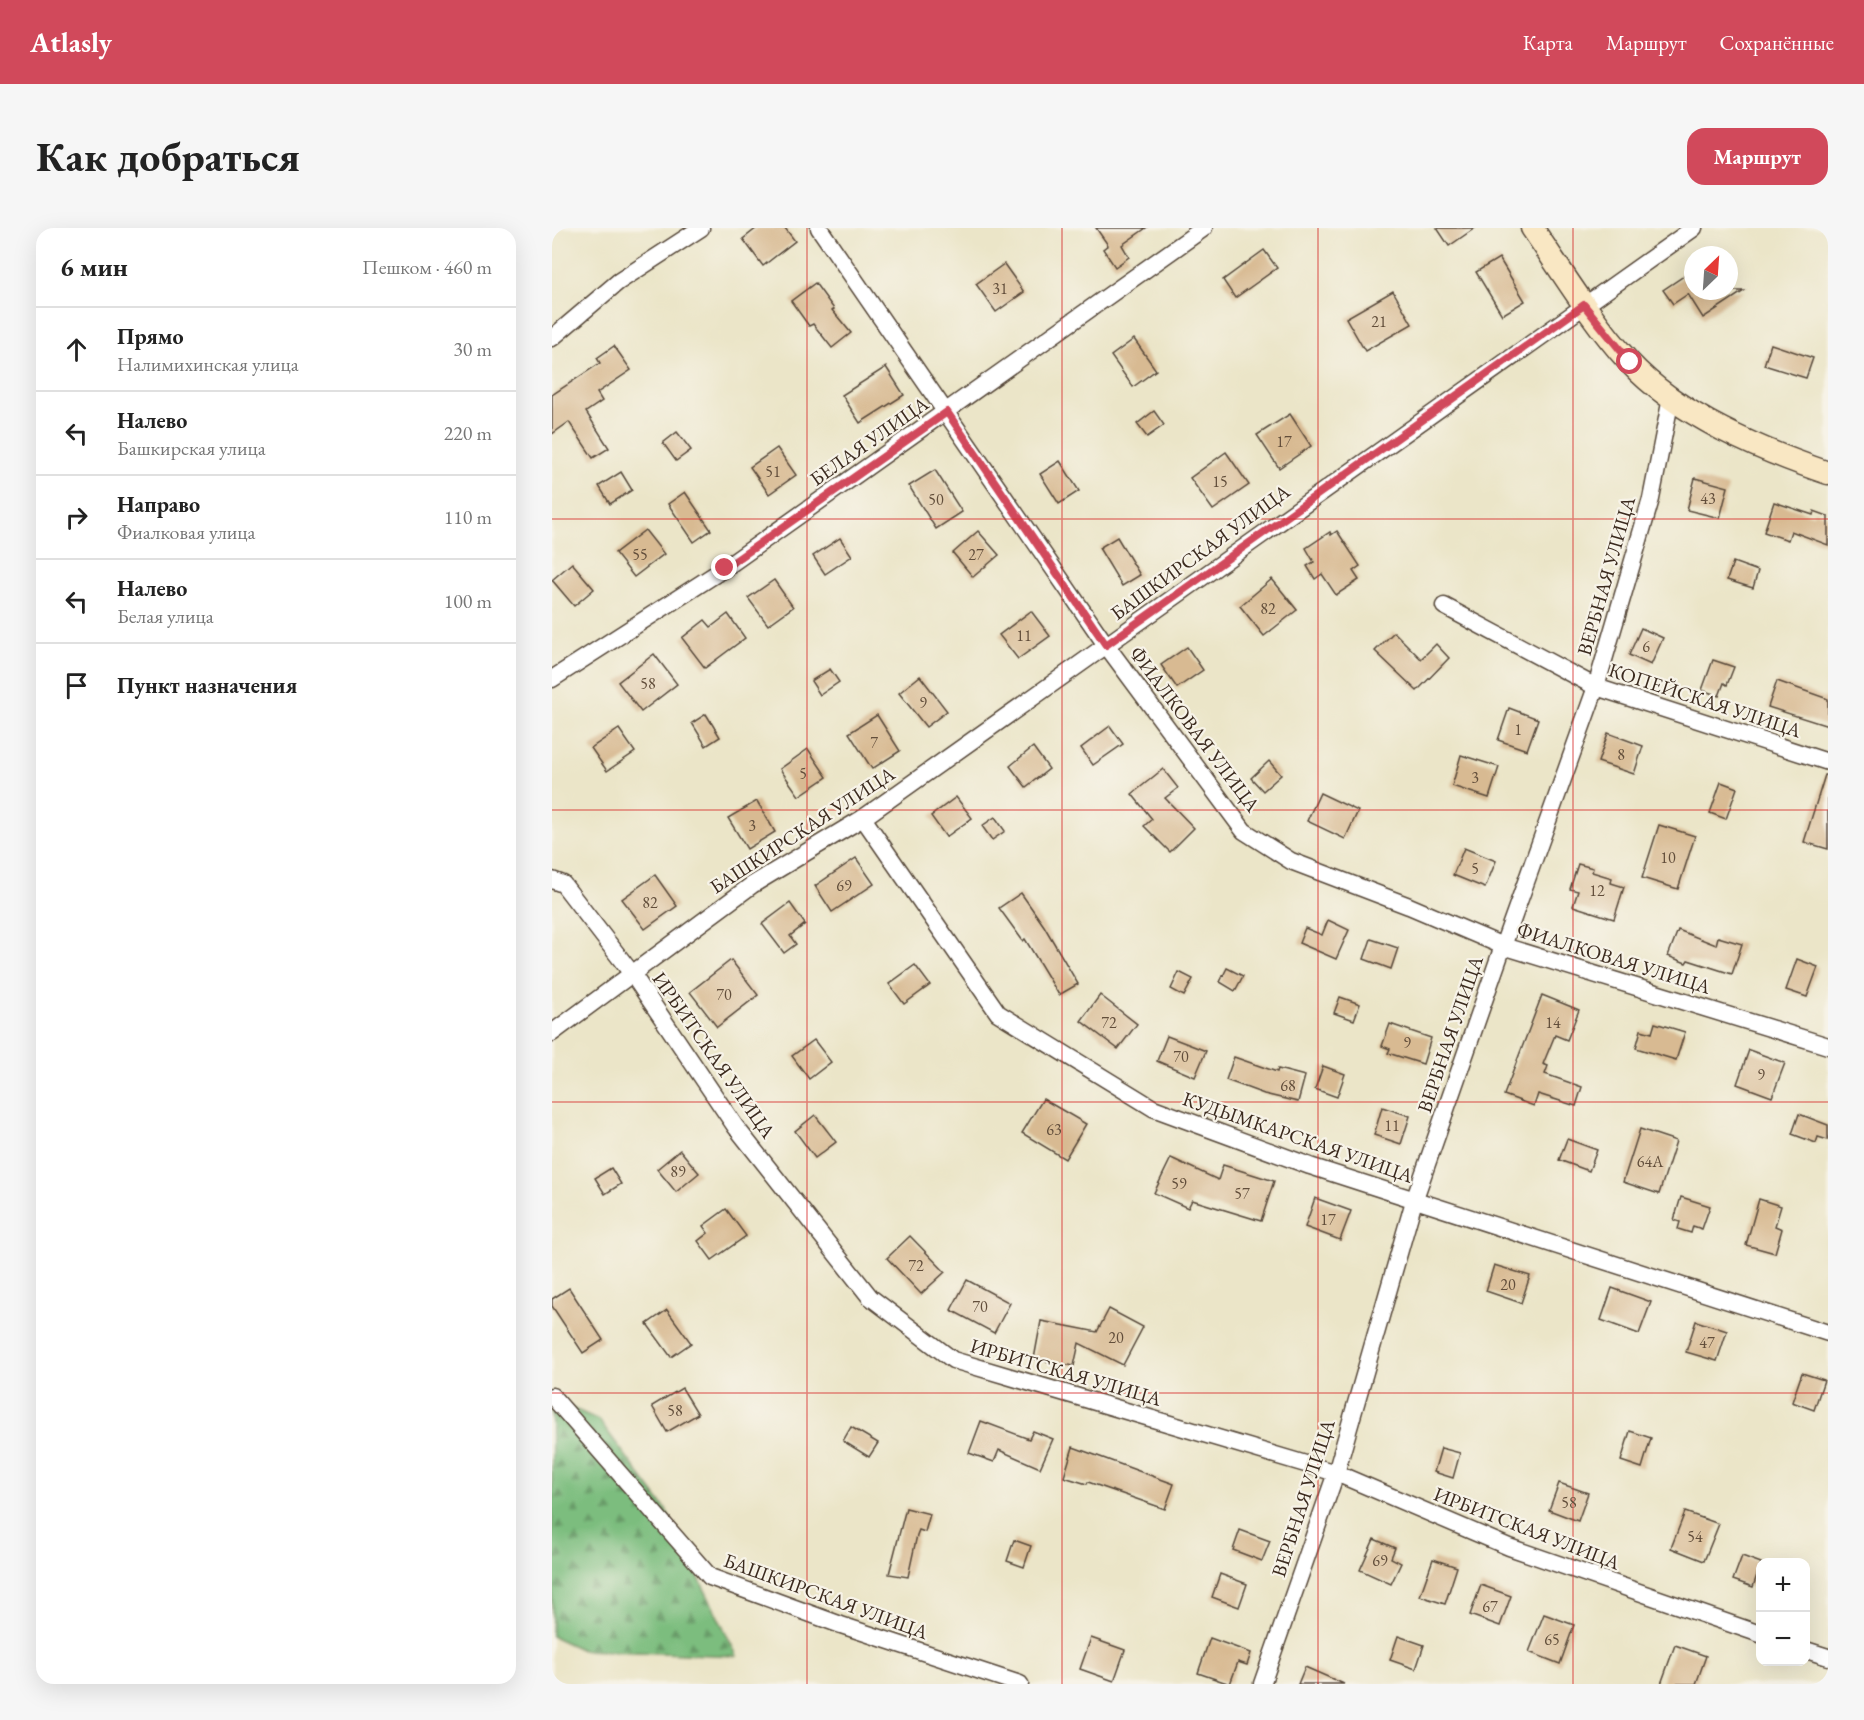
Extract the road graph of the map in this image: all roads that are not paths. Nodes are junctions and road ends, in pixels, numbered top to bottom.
1 (701, 228) edge
2 (819, 228) edge
3 (1204, 228) edge
4 (1532, 228) edge
5 (1694, 228) edge
6 (1584, 305) junction
7 (552, 338) edge
8 (1671, 398) junction
9 (947, 412) junction
10 (1828, 473) edge
11 (1444, 606) dead end
12 (1106, 645) junction
13 (552, 679) edge
14 (1596, 687) junction
15 (1828, 762) edge
16 (863, 818) junction
17 (552, 880) edge
18 (1503, 946) junction
19 (633, 975) junction
20 (552, 1034) edge
21 (1828, 1046) edge
22 (1414, 1201) junction
23 (1828, 1333) edge
24 (552, 1396) edge
25 (1336, 1473) junction
26 (1756, 1632) edge
27 (1810, 1651) edge
28 (1828, 1657) edge
29 (1020, 1684) edge
30 (1262, 1684) edge

1 - 7 street
2 - 9 street, ФИАЛКОВАЯ УЛИЦА
3 - 9 street, БЕЛАЯ УЛИЦА
4 - 6 street
5 - 6 street, БАШКИРСКАЯ УЛИЦА
6 - 8 street
6 - 12 street, БАШКИРСКАЯ УЛИЦА
8 - 10 street
8 - 14 street, ВЕРБНАЯ УЛИЦА
9 - 12 street, ФИАЛКОВАЯ УЛИЦА
9 - 13 street, БЕЛАЯ УЛИЦА
11 - 14 street, КОПЕЙСКАЯ УЛИЦА
12 - 16 street, БАШКИРСКАЯ УЛИЦА
12 - 18 street, ФИАЛКОВАЯ УЛИЦА
14 - 15 street, КОПЕЙСКАЯ УЛИЦА
14 - 18 street, ВЕРБНАЯ УЛИЦА
16 - 19 street, БАШКИРСКАЯ УЛИЦА
16 - 22 street, КУДЫМКАРСКАЯ УЛИЦА
17 - 19 street, ИРБИТСКАЯ УЛИЦА
18 - 21 street, ФИАЛКОВАЯ УЛИЦА
18 - 22 street, ВЕРБНАЯ УЛИЦА
19 - 20 street, БАШКИРСКАЯ УЛИЦА
19 - 25 street, ИРБИТСКАЯ УЛИЦА
22 - 23 street, КУДЫМКАРСКАЯ УЛИЦА
22 - 25 street, ВЕРБНАЯ УЛИЦА
24 - 29 street, БАШКИРСКАЯ УЛИЦА
25 - 26 street, ИРБИТСКАЯ УЛИЦА
25 - 30 street, ВЕРБНАЯ УЛИЦА
27 - 28 street

